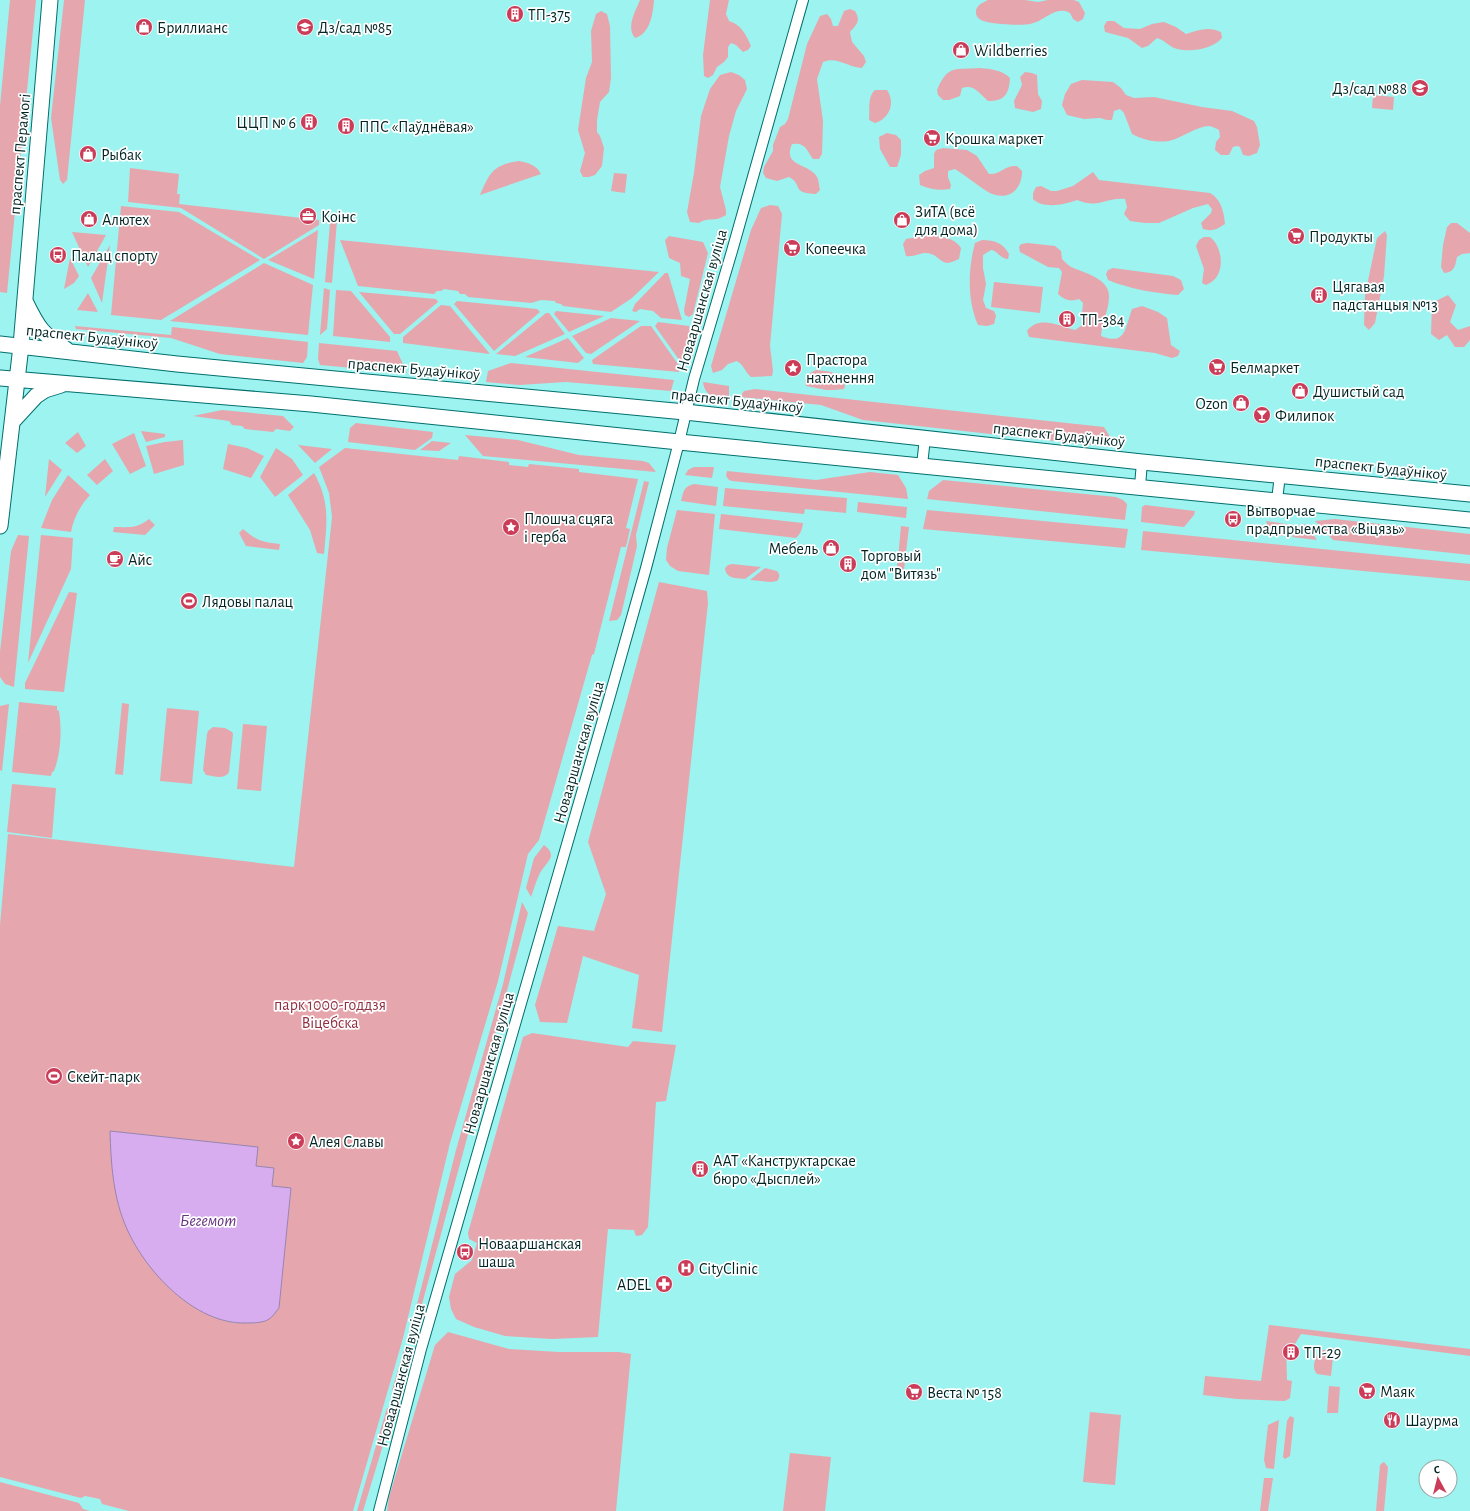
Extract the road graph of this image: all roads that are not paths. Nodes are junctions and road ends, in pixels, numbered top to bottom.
1 (50, 0) edge
2 (803, 0) edge
3 (25, 301) junction
4 (0, 344) edge
5 (21, 346) junction
6 (70, 352) junction
7 (0, 378) edge
8 (18, 380) junction
9 (68, 384) junction
10 (685, 412) junction
11 (13, 421) junction
12 (925, 438) junction
13 (679, 442) junction
14 (1142, 462) junction
15 (922, 465) junction
16 (1280, 475) junction
17 (1140, 486) junction
18 (1470, 494) edge
19 (1277, 500) junction
20 (1470, 520) edge
21 (0, 526) edge
22 (379, 1511) edge

1 - 3 main road, праспект Перамогі
2 - 10 street, Новааршанская вуліца
3 - 5 main road, праспект Перамогі
3 - 6 main road
4 - 5 main road, праспект Будаўнікоў
5 - 6 main road, праспект Будаўнікоў
5 - 8 main road, праспект Перамогі
6 - 10 main road, праспект Будаўнікоў
7 - 8 main road
8 - 9 main road
8 - 11 main road, праспект Перамогі
9 - 11 main road
9 - 13 main road
10 - 12 main road, праспект Будаўнікоў
10 - 13 street, Новааршанская вуліца
11 - 21 main road, праспект Перамогі
12 - 14 main road, праспект Будаўнікоў
12 - 15 street
13 - 15 main road
13 - 22 street, Новааршанская вуліца
14 - 16 main road, праспект Будаўнікоў
14 - 17 street
15 - 17 main road
16 - 18 main road, праспект Будаўнікоў
16 - 19 street
17 - 19 main road
19 - 20 main road

